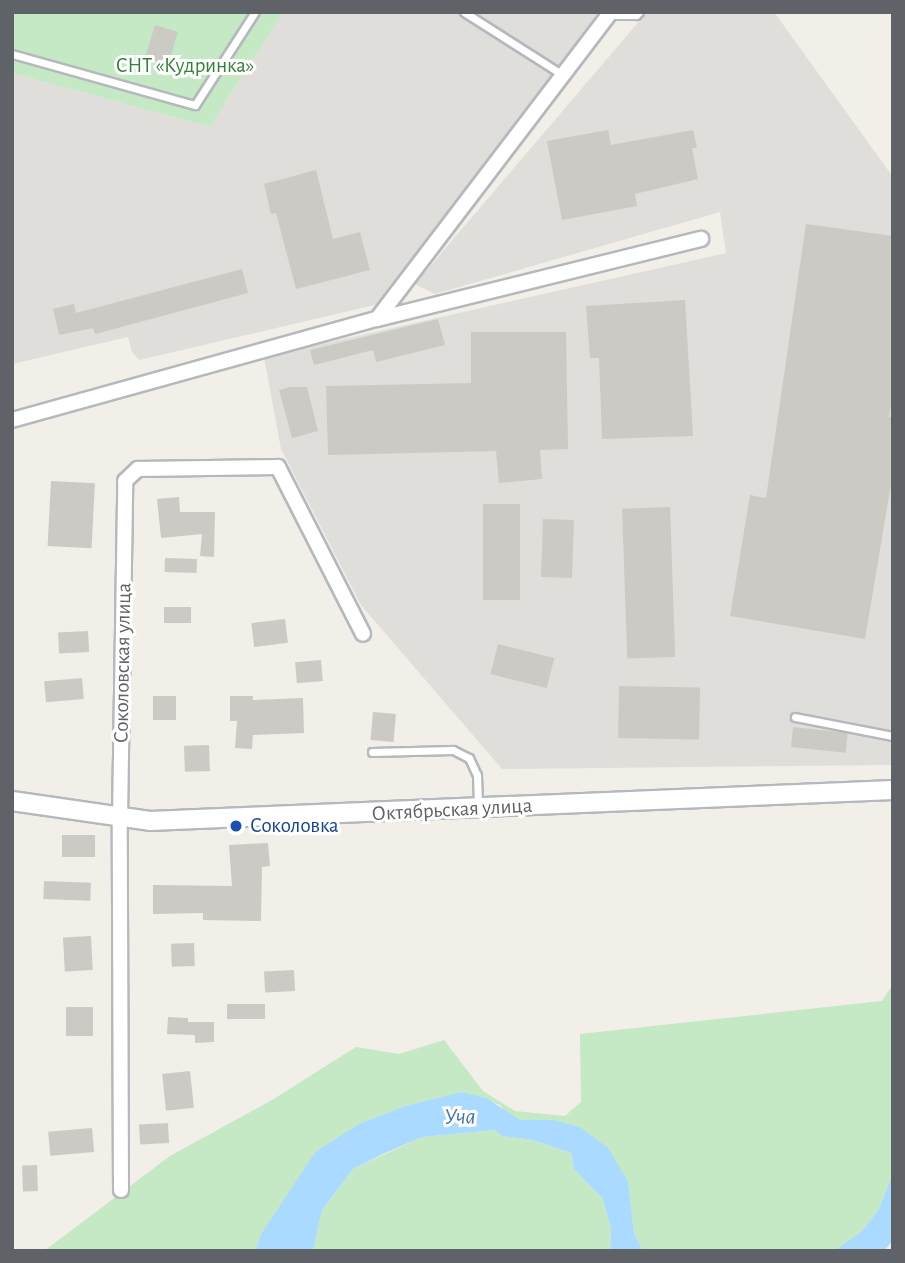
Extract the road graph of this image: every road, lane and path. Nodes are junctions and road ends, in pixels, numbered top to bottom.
1 (255, 12) edge
2 (464, 12) edge
3 (639, 12) edge
4 (609, 15) joint
5 (12, 54) edge
6 (563, 75) junction
7 (701, 239) dead end
8 (377, 318) junction
9 (12, 420) edge
10 (363, 634) dead end
11 (795, 717) dead end
12 (893, 736) edge
13 (372, 751) dead end
14 (893, 790) edge
15 (12, 801) edge
16 (478, 808) junction
17 (120, 818) junction
18 (121, 1190) dead end

1 - 5 lane
2 - 6 lane
3 - 4 lane
4 - 6 street
6 - 8 street
7 - 8 street
8 - 9 street
10 - 17 street, Соколовская улица
11 - 12 lane
13 - 16 lane
14 - 16 street, Октябрьская улица
15 - 17 street, Октябрьская улица
16 - 17 street, Октябрьская улица
17 - 18 street, Соколовская улица

